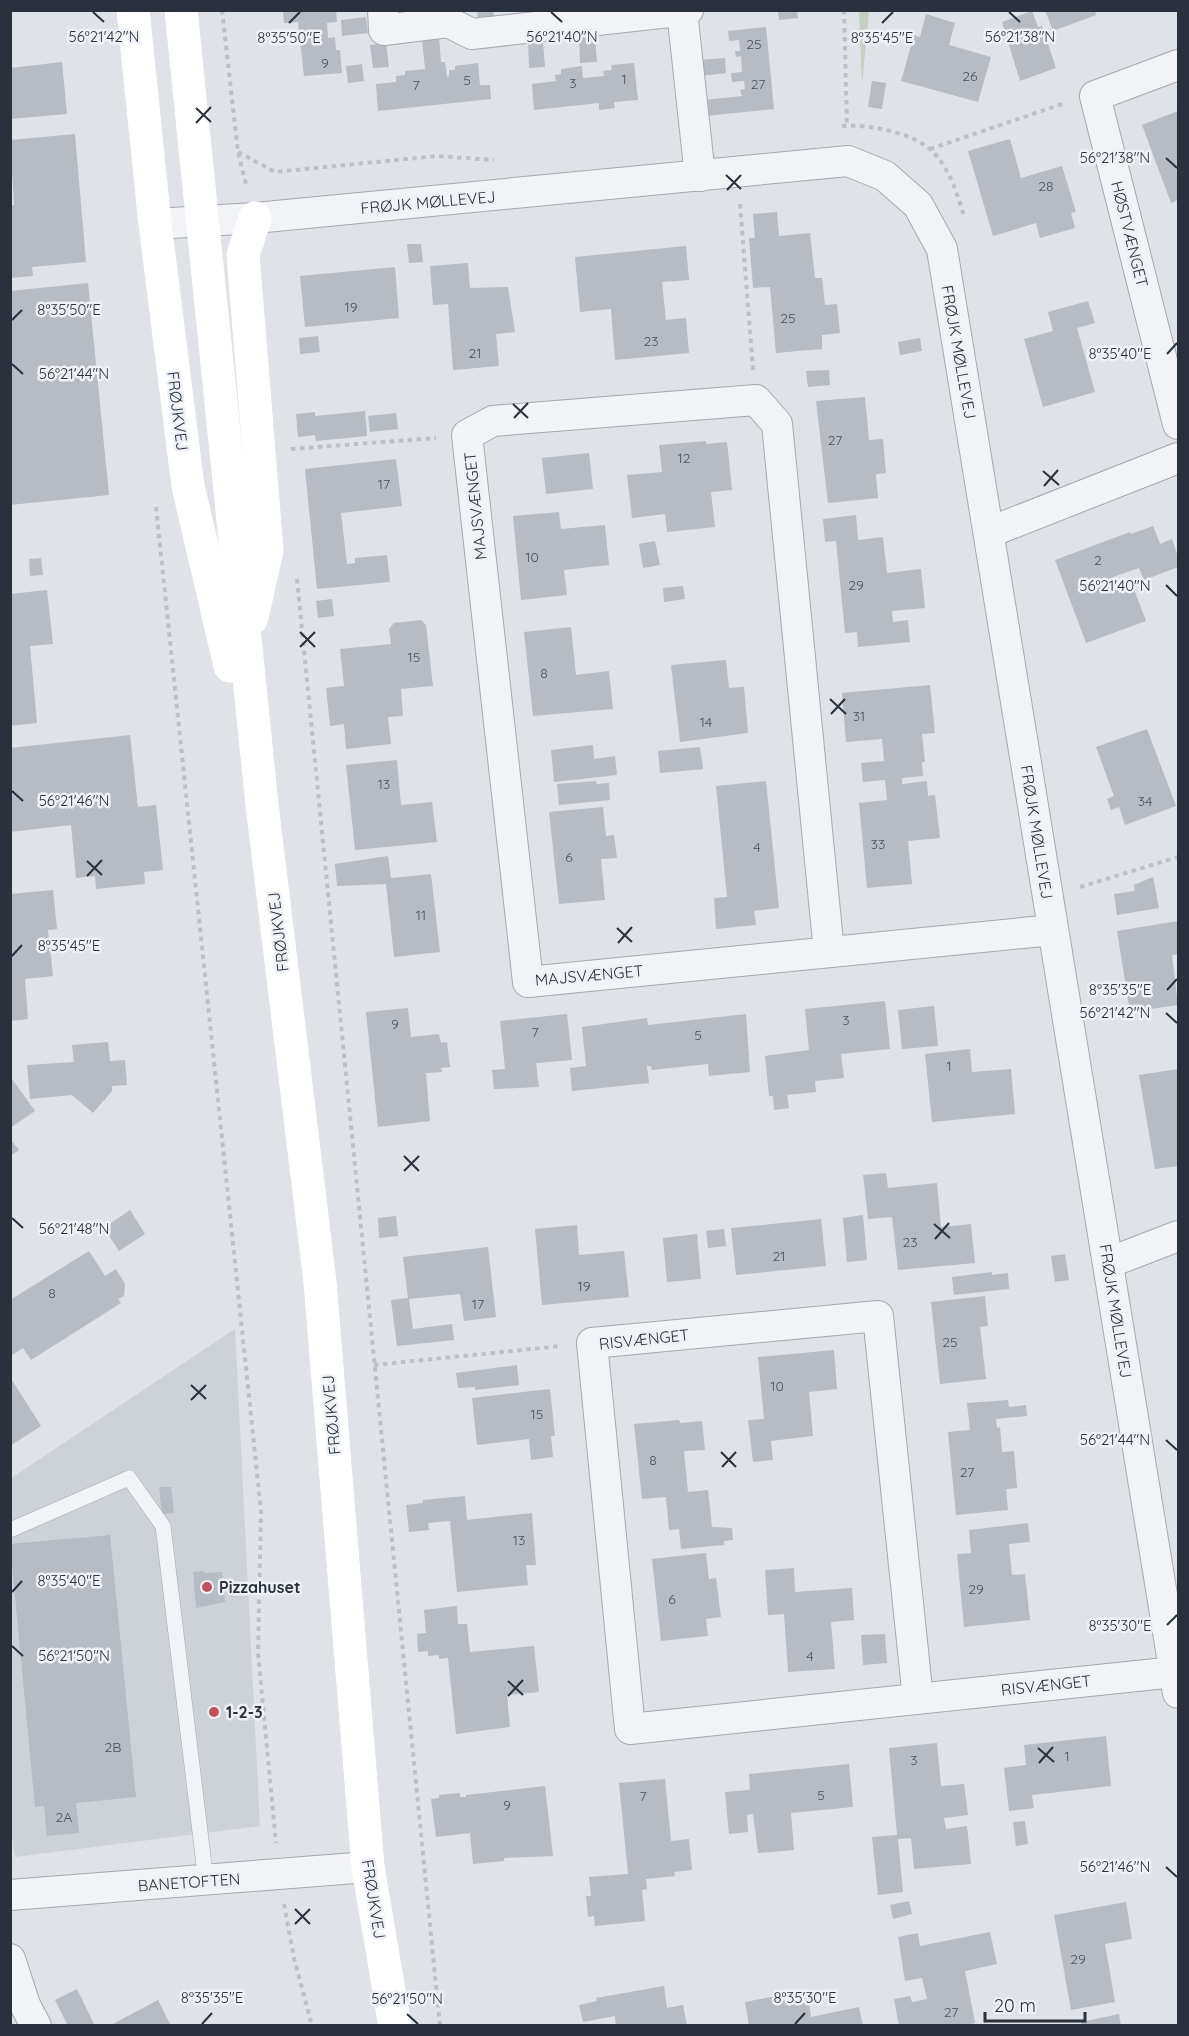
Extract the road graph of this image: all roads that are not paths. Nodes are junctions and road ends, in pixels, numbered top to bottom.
1 (133, 10) edge
2 (181, 10) edge
3 (383, 10) edge
4 (688, 10) edge
5 (682, 11) edge
6 (1179, 65) edge
7 (700, 176) junction
8 (255, 218) junction
9 (201, 221) junction
10 (155, 224) junction
11 (1179, 424) edge
12 (1179, 458) edge
13 (990, 532) junction
14 (245, 646) junction
15 (262, 805) junction
16 (1053, 930) junction
17 (830, 952) junction
18 (1179, 1236) edge
19 (1108, 1263) junction
20 (10, 1530) edge
21 (1177, 1682) edge
22 (918, 1699) junction
23 (368, 1867) junction
24 (206, 1881) junction
25 (10, 1895) edge
26 (10, 1959) edge
27 (36, 2025) edge
28 (395, 2025) edge

1 - 10 street, FRØJKVEJ
2 - 9 street, FRØJKVEJ
3 - 5 street
4 - 5 street
5 - 7 street
6 - 11 street, HØSTVÆNGET
7 - 8 street, FRØJK MØLLEVEJ
7 - 13 street, FRØJK MØLLEVEJ
8 - 9 street, FRØJK MØLLEVEJ
8 - 14 street, FRØJKVEJ
9 - 10 street, FRØJK MØLLEVEJ
9 - 14 street, FRØJKVEJ
10 - 15 street, FRØJKVEJ
12 - 13 street
13 - 16 street, FRØJK MØLLEVEJ
14 - 15 street, FRØJKVEJ
15 - 23 street, FRØJKVEJ
16 - 17 street, MAJSVÆNGET
16 - 19 street, FRØJK MØLLEVEJ
17 - 17 street, MAJSVÆNGET
18 - 19 street
19 - 21 street, FRØJK MØLLEVEJ
20 - 24 lane
21 - 22 street, RISVÆNGET
22 - 22 street, RISVÆNGET
23 - 24 street, BANETOFTEN
23 - 28 street, FRØJKVEJ
24 - 25 street, BANETOFTEN
26 - 27 street

